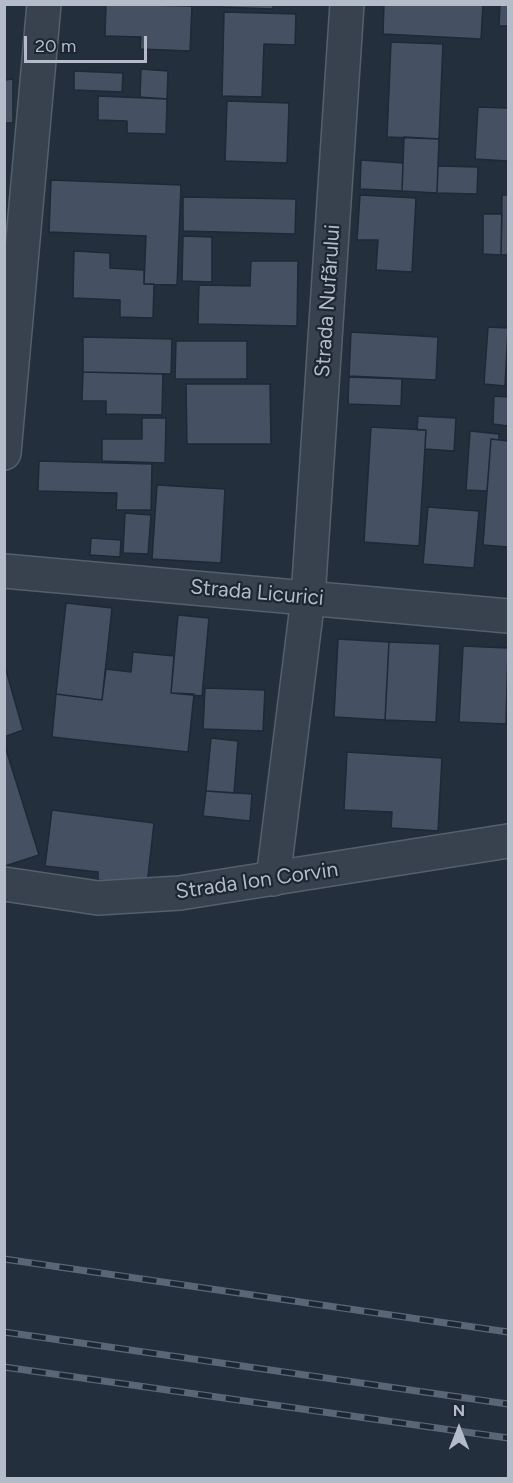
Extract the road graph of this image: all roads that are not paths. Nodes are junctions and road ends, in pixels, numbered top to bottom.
1 (44, 4) edge
2 (347, 4) edge
3 (4, 453) edge
4 (4, 571) edge
5 (308, 598) junction
6 (508, 616) edge
7 (508, 841) edge
8 (273, 879) junction
9 (4, 884) edge

1 - 3 street
2 - 5 street, Strada Nufărului
4 - 5 street, Strada Licurici
5 - 6 street, Strada Licurici
5 - 8 street, Strada Nufărului
7 - 8 street, Strada Ion Corvin
8 - 9 street, Strada Ion Corvin

